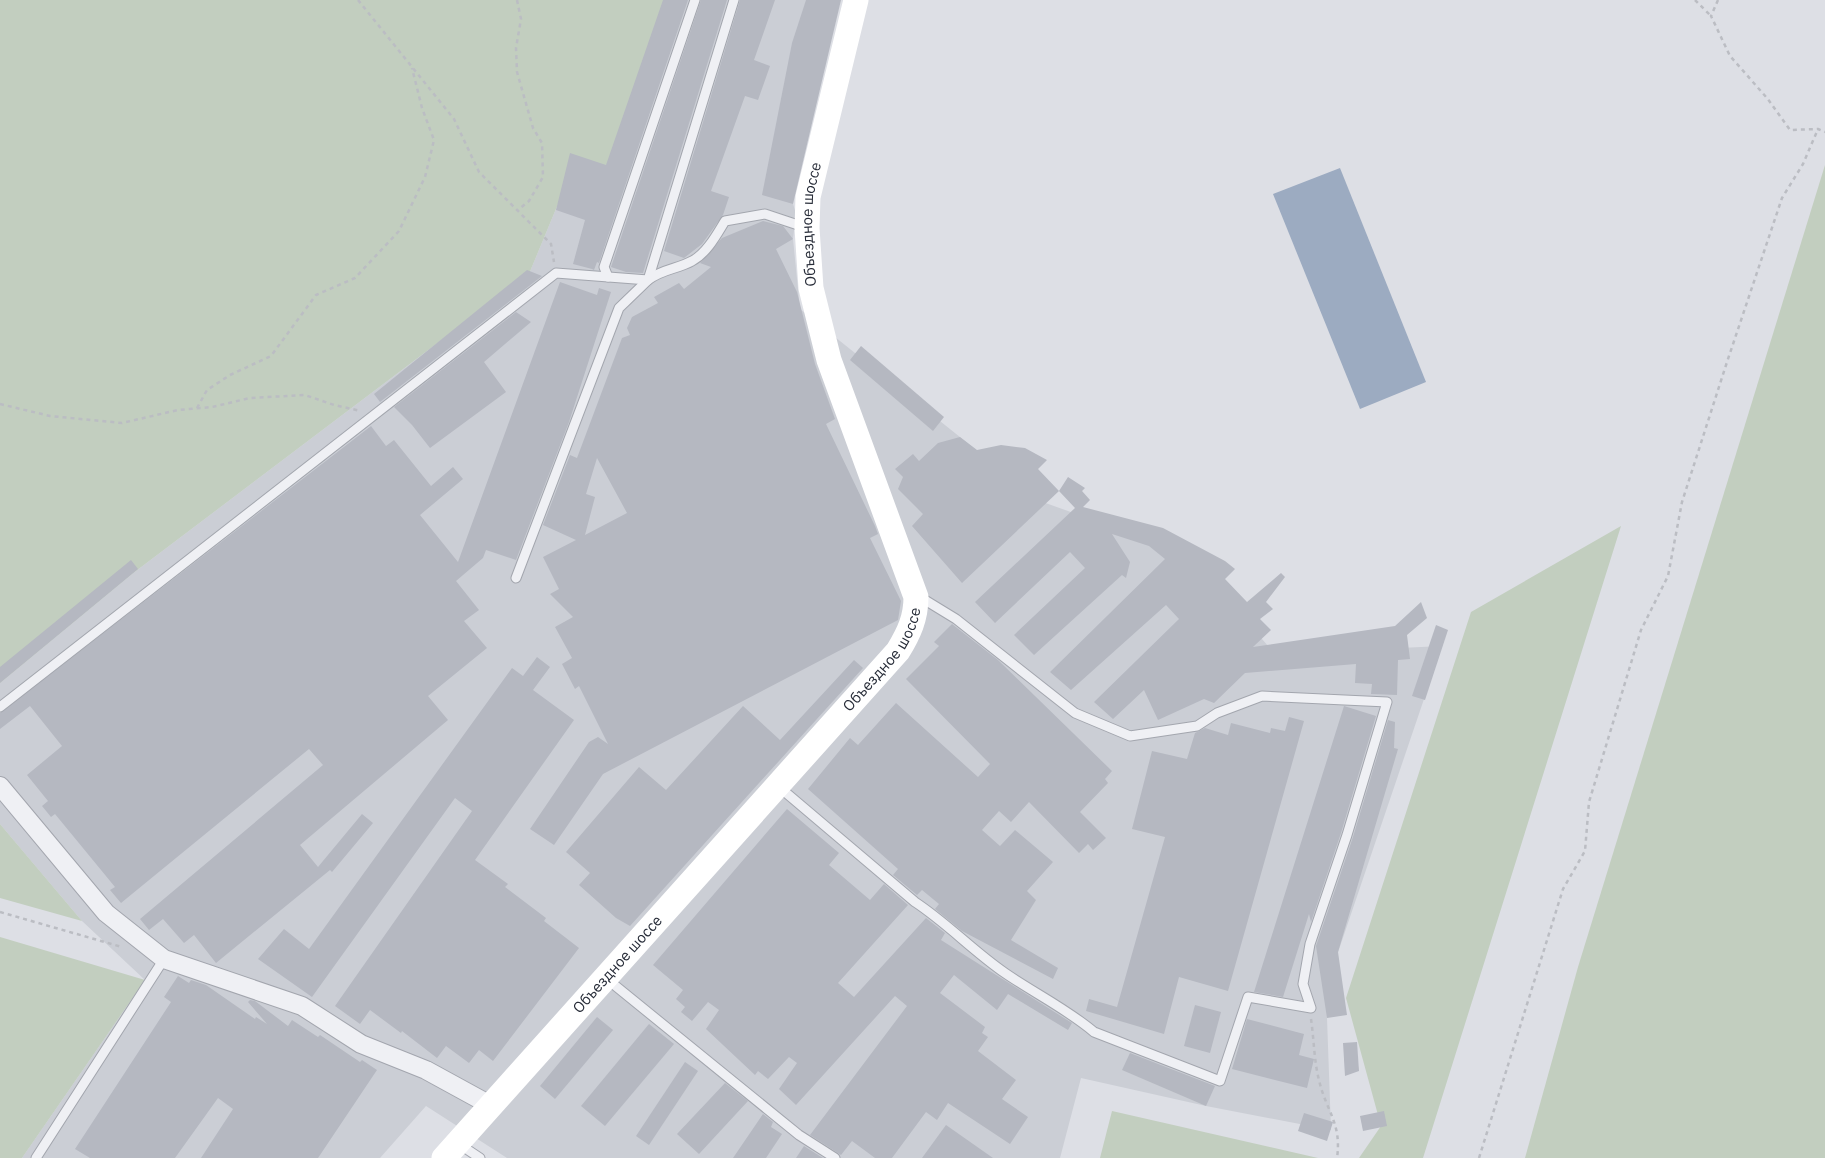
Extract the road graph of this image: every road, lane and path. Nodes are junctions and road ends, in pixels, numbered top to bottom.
1 (358, 0) edge
2 (517, 0) edge
3 (695, 0) edge
4 (734, 0) edge
5 (856, 0) edge
6 (1695, 0) edge
7 (1718, 0) edge
8 (1711, 16) junction
9 (412, 68) junction
10 (1818, 128) junction
11 (1825, 132) edge
12 (518, 210) junction
13 (807, 228) junction
14 (556, 273) junction
15 (608, 277) junction
16 (648, 280) junction
17 (0, 404) edge
18 (197, 408) junction
19 (376, 415) junction
20 (516, 578) dead end
21 (915, 594) junction
22 (0, 706) edge
23 (0, 786) edge
24 (777, 786) junction
25 (0, 912) edge
26 (128, 948) dead end
27 (164, 959) junction
28 (605, 977) junction
29 (1310, 1008) junction
30 (490, 1105) junction
31 (450, 1150) edge
32 (36, 1158) edge
33 (480, 1158) edge
34 (835, 1158) edge
35 (1336, 1158) edge
36 (1479, 1158) edge

1 - 9 path
2 - 12 path
3 - 15 lane
4 - 16 lane
5 - 13 street, Объездное шоссе
6 - 8 path
7 - 8 path
8 - 10 path
9 - 12 path
9 - 18 path
10 - 11 path
10 - 36 path
12 - 14 path
13 - 16 lane
13 - 21 street, Объездное шоссе
14 - 15 lane
14 - 19 lane
15 - 16 lane
16 - 20 lane
17 - 18 path
18 - 19 path
19 - 22 lane
21 - 24 street, Объездное шоссе
21 - 29 lane
23 - 27 street
24 - 28 street, Объездное шоссе
24 - 29 lane
25 - 26 path
27 - 30 street
27 - 32 lane
28 - 30 street, Объездное шоссе
28 - 34 lane
29 - 35 path
30 - 31 street, Объездное шоссе
31 - 33 lane

